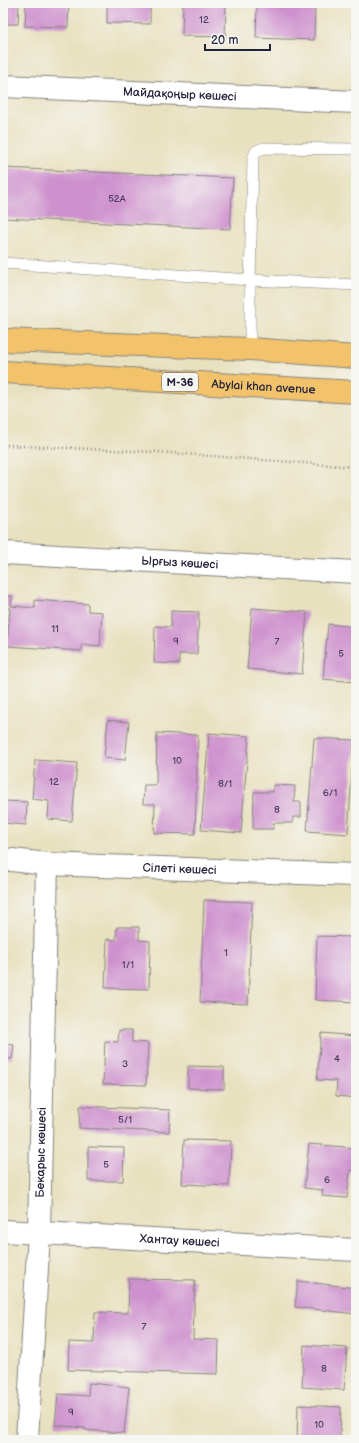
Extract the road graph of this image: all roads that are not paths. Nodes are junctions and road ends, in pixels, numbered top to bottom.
1 (3, 86) edge
2 (356, 102) edge
3 (356, 149) edge
4 (3, 263) edge
5 (250, 280) junction
6 (356, 285) edge
7 (3, 340) edge
8 (250, 349) junction
9 (356, 357) edge
10 (3, 372) edge
11 (356, 392) edge
12 (3, 554) edge
13 (356, 572) edge
14 (3, 859) edge
15 (47, 864) junction
16 (356, 875) edge
17 (3, 1231) edge
18 (39, 1233) junction
19 (356, 1250) edge
20 (27, 1440) edge

1 - 2 street, Майдақоңыр көшесі
3 - 5 lane
4 - 5 lane
5 - 6 lane
5 - 8 lane
7 - 8 main road
8 - 9 main road
10 - 11 main road, Abylai khan avenue / M-36
12 - 13 street, Ырғыз көшесі
14 - 15 street, Сілеті көшесі
15 - 16 street, Сілеті көшесі
15 - 18 street, Бекарыс көшесі
17 - 18 street, Хантау көшесі
18 - 19 street, Хантау көшесі
18 - 20 street, Бекарыс көшесі

